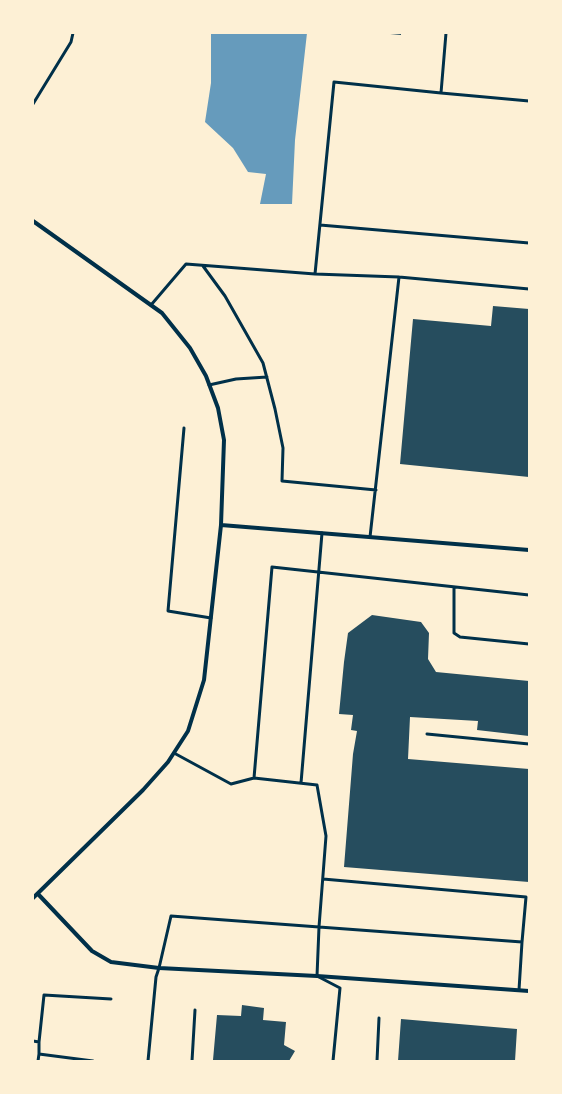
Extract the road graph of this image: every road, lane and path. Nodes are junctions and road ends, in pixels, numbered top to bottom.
1 (73, 33) edge
2 (446, 33) edge
3 (441, 93) junction
4 (529, 101) edge
5 (33, 104) edge
6 (33, 221) edge
7 (320, 225) junction
8 (529, 243) edge
9 (203, 266) junction
10 (315, 274) junction
11 (399, 277) junction
12 (529, 290) edge
13 (151, 305) junction
14 (267, 377) junction
15 (209, 385) junction
16 (184, 428) dead end
17 (376, 490) junction
18 (221, 525) junction
19 (322, 533) junction
20 (370, 537) junction
21 (529, 550) edge
22 (319, 572) junction
23 (454, 587) junction
24 (529, 595) edge
25 (211, 618) junction
26 (529, 644) edge
27 (426, 734) dead end
28 (529, 744) edge
29 (174, 753) junction
30 (254, 778) junction
31 (301, 783) junction
32 (323, 879) junction
33 (38, 894) junction
34 (33, 898) edge
35 (319, 927) junction
36 (522, 942) junction
37 (159, 968) junction
38 (317, 976) junction
39 (519, 990) junction
40 (529, 991) edge
41 (111, 1000) dead end
42 (195, 1010) dead end
43 (379, 1018) dead end
44 (33, 1041) edge
45 (39, 1042) junction
46 (39, 1054) junction
47 (38, 1061) edge
48 (93, 1061) edge
49 (148, 1061) edge
50 (192, 1061) edge
51 (333, 1061) edge
52 (377, 1061) edge

1 - 5 lane
2 - 3 lane
3 - 4 lane
3 - 7 lane
6 - 13 street
7 - 8 lane
7 - 10 lane
9 - 10 lane
9 - 13 lane
9 - 14 lane
10 - 11 lane
11 - 12 lane
11 - 17 lane
13 - 15 street
14 - 15 lane
14 - 17 lane
15 - 18 street
16 - 25 lane
17 - 20 lane
18 - 19 street
18 - 25 street
19 - 20 street
19 - 22 lane
20 - 21 street
22 - 23 lane
22 - 30 lane
22 - 31 lane
23 - 24 lane
23 - 26 lane
25 - 29 street
27 - 28 lane
29 - 30 lane
29 - 33 street
30 - 31 lane
31 - 32 lane
32 - 35 lane
32 - 36 lane
33 - 34 street
33 - 37 street
35 - 36 lane
35 - 37 lane
35 - 38 lane
36 - 39 lane
37 - 38 street
37 - 49 lane
38 - 39 street
38 - 51 lane
39 - 40 street
41 - 45 lane
42 - 50 lane
43 - 52 lane
44 - 45 lane
45 - 46 lane
46 - 47 lane
46 - 48 lane

